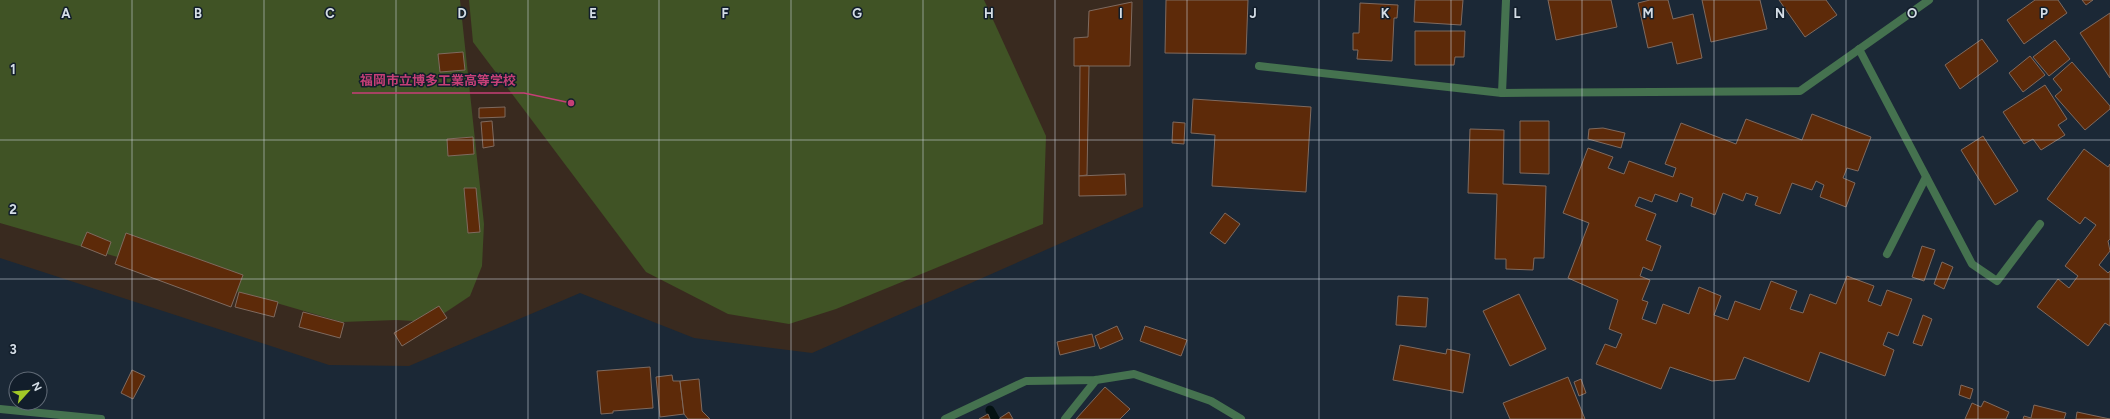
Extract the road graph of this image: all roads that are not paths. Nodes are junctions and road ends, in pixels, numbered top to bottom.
1 (1506, 0) edge
2 (1929, 0) edge
3 (1859, 49) junction
4 (1259, 66) dead end
5 (1502, 93) junction
6 (1926, 177) junction
7 (2040, 224) dead end
8 (1887, 254) dead end
9 (1096, 380) junction
10 (0, 409) edge
11 (100, 419) edge
12 (945, 419) edge
13 (1065, 419) edge
14 (1241, 419) edge

1 - 5 street
2 - 3 street
3 - 5 street
3 - 6 street
4 - 5 street
6 - 7 street
6 - 8 street
9 - 12 street
9 - 13 street
9 - 14 street
10 - 11 street

